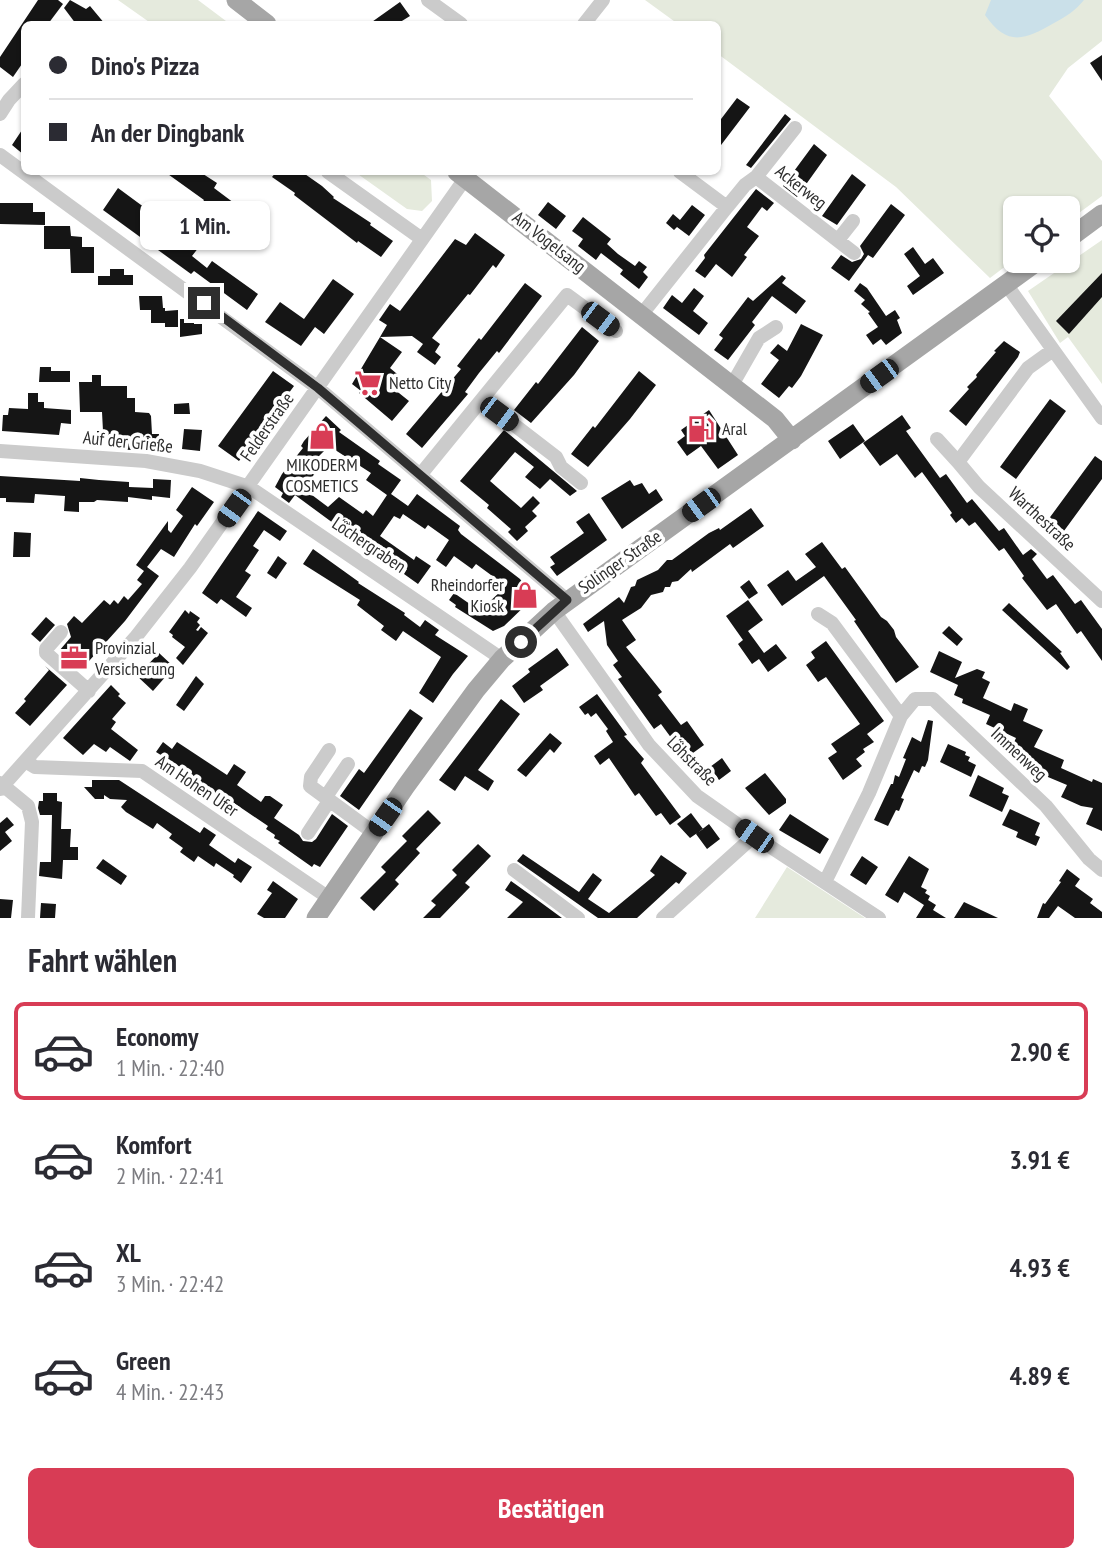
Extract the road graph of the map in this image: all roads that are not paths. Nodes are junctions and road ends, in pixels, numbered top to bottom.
1 (236, 0) edge
2 (428, 0) edge
3 (603, 0) edge
4 (263, 21) edge
5 (457, 21) edge
6 (586, 21) edge
7 (21, 86) edge
8 (4, 95) edge
9 (0, 114) edge
10 (795, 128) dead end
11 (0, 155) edge
12 (21, 170) edge
13 (27, 175) edge
14 (332, 175) edge
15 (463, 175) edge
16 (465, 175) edge
17 (684, 175) edge
18 (756, 177) junction
19 (727, 207) junction
20 (1102, 214) edge
21 (853, 221) dead end
22 (1080, 230) edge
23 (422, 239) junction
24 (838, 240) junction
25 (854, 253) dead end
26 (1021, 273) edge
27 (1006, 284) junction
28 (642, 314) junction
29 (776, 327) dead end
30 (616, 331) dead end
31 (1054, 350) junction
32 (732, 385) junction
33 (318, 388) junction
34 (483, 401) junction
35 (1102, 418) edge
36 (937, 439) dead end
37 (792, 440) junction
38 (0, 451) edge
39 (958, 462) junction
40 (421, 474) junction
41 (581, 483) dead end
42 (249, 487) junction
43 (1102, 601) edge
44 (560, 605) junction
45 (818, 614) dead end
46 (61, 632) dead end
47 (502, 659) junction
48 (89, 691) junction
49 (901, 716) junction
50 (329, 751) dead end
51 (25, 761) junction
52 (348, 764) dead end
53 (1, 786) edge
54 (327, 799) junction
55 (308, 832) dead end
56 (374, 833) junction
57 (754, 836) junction
58 (514, 870) dead end
59 (1102, 870) edge
60 (825, 882) junction
61 (329, 898) junction
62 (28, 918) edge
63 (316, 918) edge
64 (578, 918) edge
65 (663, 918) edge
66 (879, 918) edge

1 - 4 main road
2 - 5 street
3 - 6 street
7 - 8 street
8 - 9 street
10 - 18 street
11 - 12 street, Löhstraße
13 - 33 street, Löhstraße
14 - 23 street
15 - 23 street, Felderstraße
16 - 28 main road, Am Vogelsang
17 - 19 street
18 - 19 street, Ackerweg
18 - 24 street, Ackerweg
19 - 28 street, Ackerweg
20 - 22 main road
21 - 24 street
23 - 33 street, Felderstraße
24 - 25 street, Ackerweg
26 - 27 main road, Solinger Straße
27 - 31 street
27 - 37 main road, Solinger Straße
28 - 32 main road, Am Vogelsang
29 - 32 street
30 - 34 street
31 - 35 street
31 - 39 street
32 - 37 main road, Am Vogelsang
33 - 40 street, Löhstraße
33 - 42 street, Felderstraße
34 - 40 street
34 - 41 street
36 - 39 street, Warthestraße
37 - 44 main road, Solinger Straße
38 - 42 street, Auf der Grieße
39 - 43 street, Warthestraße
40 - 44 street, Löhstraße
42 - 47 street, Löchergraben
42 - 48 street, Felderstraße
44 - 47 main road, Solinger Straße
44 - 57 street, Löhstraße
45 - 49 street
46 - 48 street
47 - 56 main road, Solinger Straße
48 - 51 street, Felderstraße
49 - 59 street, Immenweg
49 - 60 street
50 - 54 street
51 - 53 street, Felderstraße
51 - 61 street, Am Hohen Ufer
52 - 54 street
53 - 62 street
54 - 55 street
54 - 56 street
56 - 61 main road, Solinger Straße
57 - 60 street, Löhstraße
57 - 65 street
58 - 64 street
60 - 66 street, Löhstraße
61 - 63 main road, Solinger Straße

